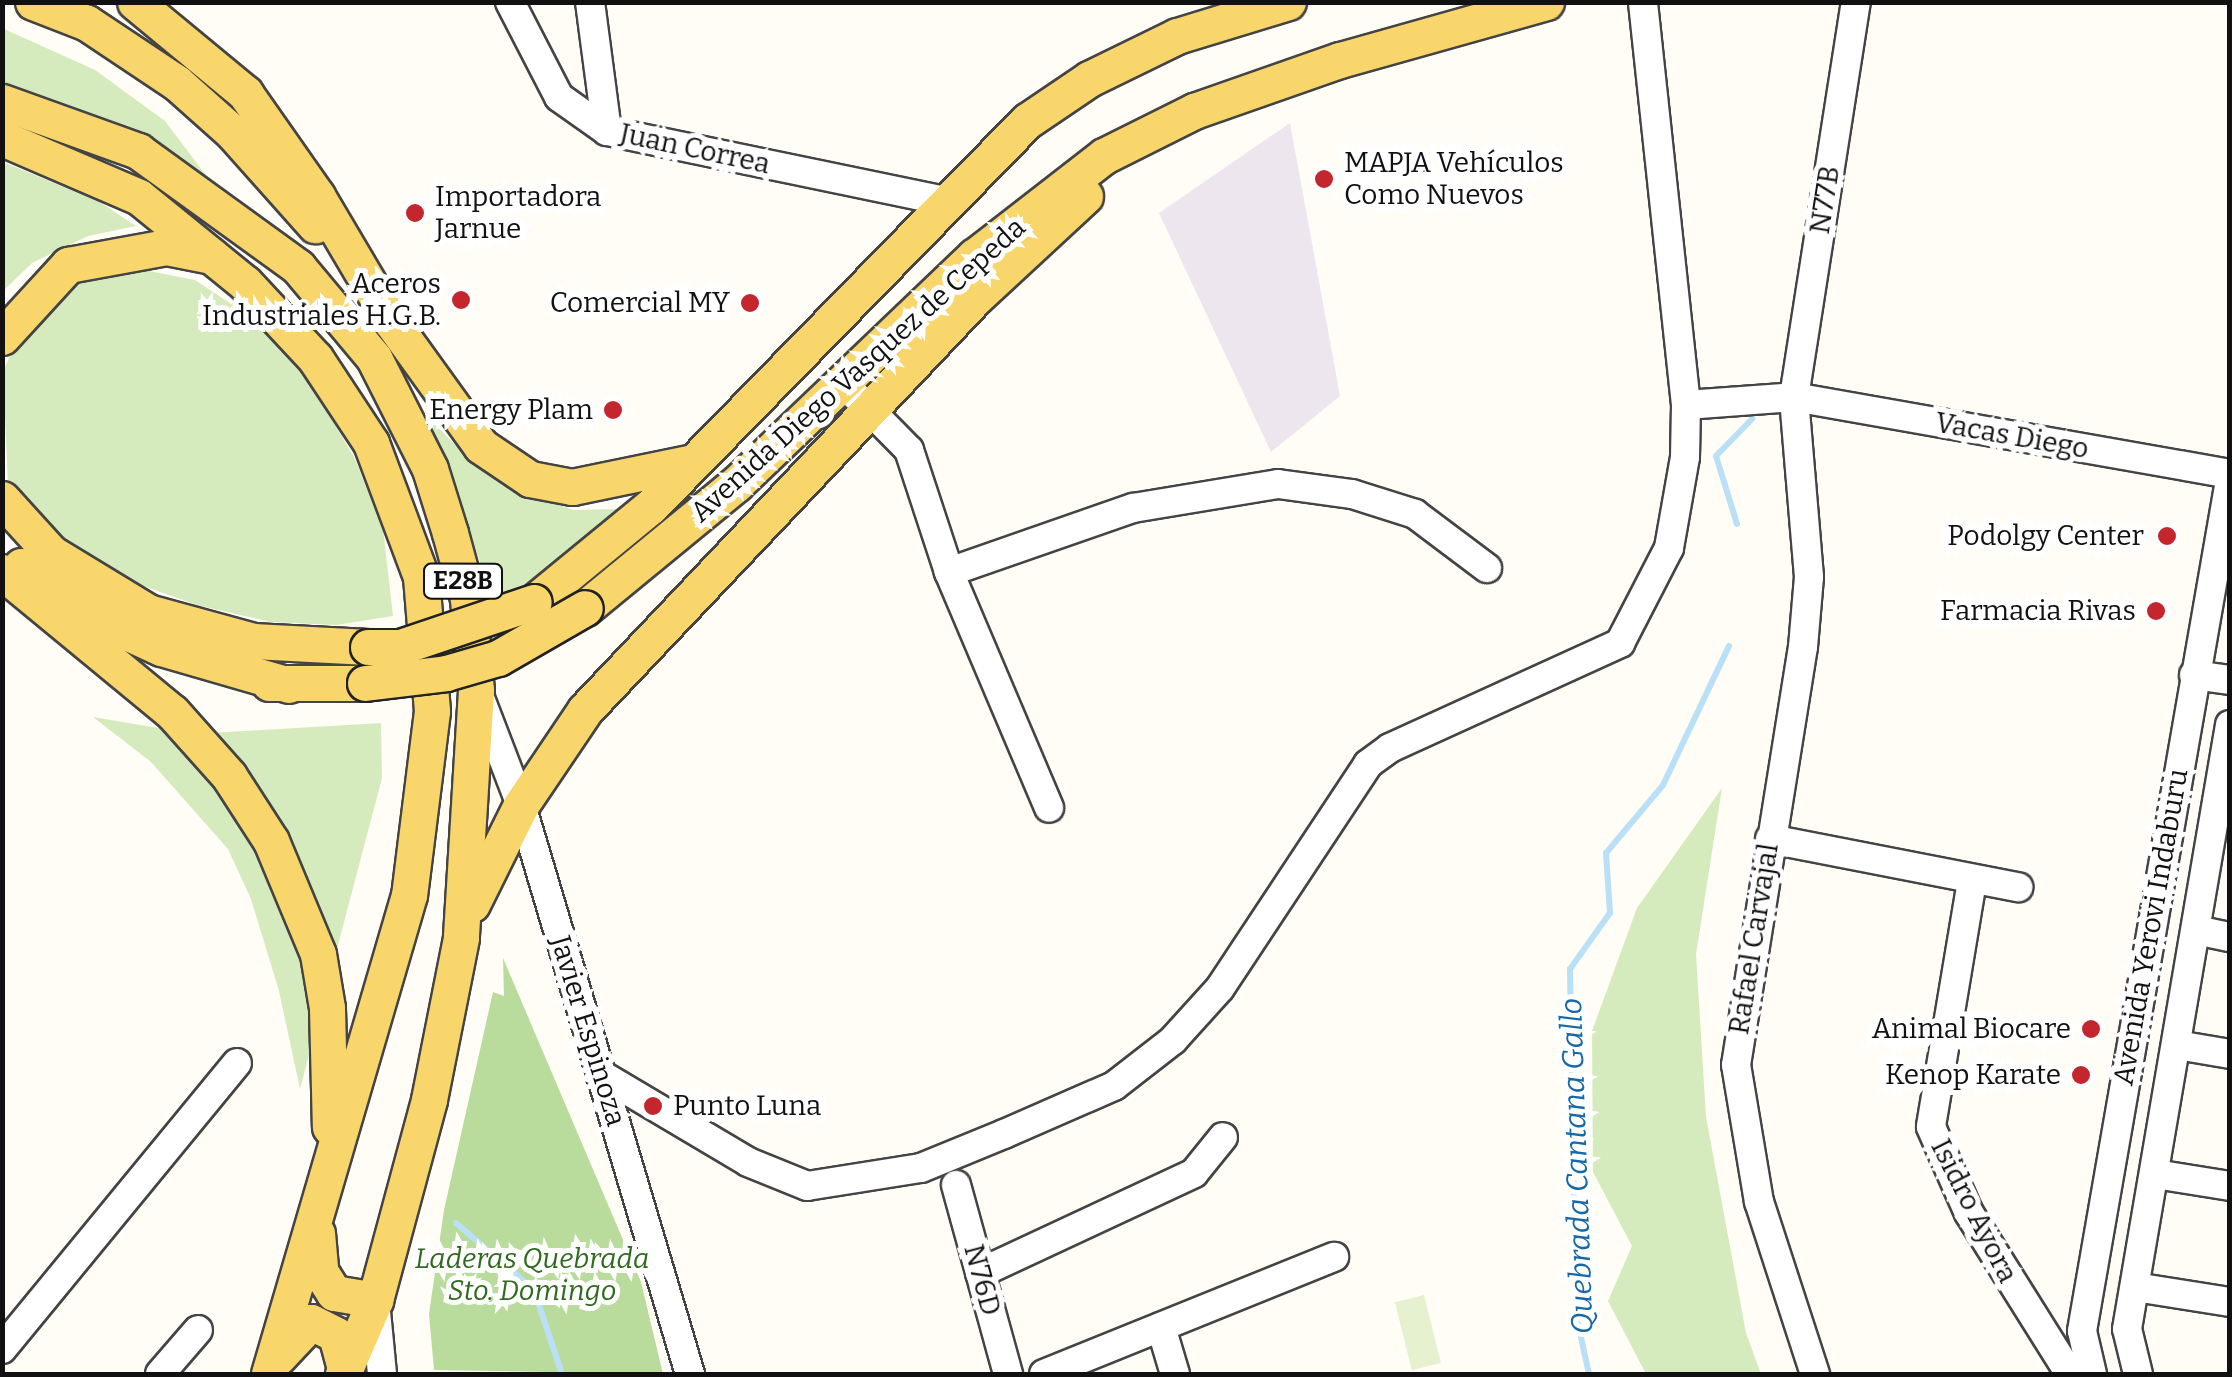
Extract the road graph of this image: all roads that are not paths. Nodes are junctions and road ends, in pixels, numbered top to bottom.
1 (33, 2) edge
2 (135, 2) edge
3 (510, 2) edge
4 (590, 2) edge
5 (1288, 2) edge
6 (1546, 2) edge
7 (1643, 2) edge
8 (1856, 2) edge
9 (2, 102) edge
10 (1194, 112) junction
11 (607, 131) junction
12 (232, 132) junction
13 (2, 138) edge
14 (946, 201) junction
15 (212, 256) junction
16 (298, 267) junction
17 (369, 285) junction
18 (2, 337) edge
19 (845, 385) junction
20 (1794, 398) junction
21 (1686, 405) junction
22 (874, 408) junction
23 (694, 461) junction
24 (2230, 477) edge
25 (1806, 494) joint
26 (2, 500) edge
27 (2, 548) edge
28 (1486, 568) dead end
29 (2, 572) edge
30 (949, 572) junction
31 (105, 658) junction
32 (2194, 675) junction
33 (2230, 680) edge
34 (289, 685) junction
35 (476, 690) junction
36 (2230, 724) edge
37 (521, 805) junction
38 (2223, 805) edge
39 (1049, 808) dead end
40 (1770, 839) junction
41 (1972, 880) junction
42 (2018, 887) dead end
43 (474, 898) junction
44 (556, 923) junction
45 (2196, 930) junction
46 (2230, 936) edge
47 (460, 938) junction
48 (2177, 1045) junction
49 (2230, 1054) edge
50 (237, 1062) dead end
51 (600, 1074) junction
52 (1223, 1137) dead end
53 (329, 1163) junction
54 (2154, 1174) junction
55 (956, 1184) dead end
56 (2230, 1186) edge
57 (318, 1206) junction
58 (1334, 1257) dead end
59 (980, 1273) junction
60 (2134, 1287) junction
61 (375, 1300) junction
62 (2230, 1302) edge
63 (1162, 1326) junction
64 (198, 1330) dead end
65 (2, 1349) edge
66 (344, 1372) edge
67 (270, 1373) edge
68 (160, 1374) edge
69 (382, 1374) edge
70 (690, 1374) edge
71 (1008, 1374) edge
72 (1044, 1374) edge
73 (1175, 1374) edge
74 (1815, 1374) edge
75 (2070, 1374) edge
76 (2092, 1374) edge
77 (2138, 1374) edge

1 - 12 main road
2 - 17 main road
3 - 11 street, Juan Correa
4 - 11 street
5 - 14 main road, Avenida Diego Vasquez de Cepeda
6 - 10 main road, Avenida Diego Vasquez de Cepeda
7 - 21 street
8 - 20 street, N77B
9 - 16 main road
10 - 19 main road, Avenida Diego Vasquez de Cepeda
10 - 22 main road
11 - 14 street, Juan Correa
12 - 16 main road
12 - 17 main road
13 - 15 main road
14 - 23 main road, Avenida Diego Vasquez de Cepeda
15 - 18 main road
15 - 53 main road, E28B
16 - 35 main road, E28B
17 - 23 main road
19 - 22 street
19 - 34 main road, Avenida Diego Vasquez de Cepeda, bridge
20 - 21 street, Vacas Diego
20 - 24 street, Vacas Diego
20 - 25 street, N77B
21 - 51 street
22 - 30 street
22 - 37 main road
23 - 26 main road, Avenida Diego Vasquez de Cepeda, bridge
24 - 32 street, Avenida Yerovi Indaburu
25 - 40 street, Rafael Carvajal
27 - 34 main road
28 - 30 street
29 - 31 main road
30 - 39 street
31 - 34 main road
31 - 53 main road
32 - 33 street
32 - 76 street, Avenida Yerovi Indaburu
35 - 37 street, Javier Espinoza
35 - 47 main road, E28B
36 - 38 street, Avenida Yerovi Indaburu
37 - 43 main road
37 - 44 street, Javier Espinoza
38 - 45 street, Avenida Yerovi Indaburu
40 - 41 street
40 - 74 street, Rafael Carvajal
41 - 42 street
41 - 75 street, Isidro Ayora
43 - 44 street
43 - 47 main road
44 - 51 street, Javier Espinoza
45 - 46 street
45 - 48 street, Avenida Yerovi Indaburu
47 - 61 main road, E28B
48 - 49 street
48 - 54 street, Avenida Yerovi Indaburu
50 - 65 street
51 - 70 street, Javier Espinoza
52 - 59 street
53 - 57 main road, E28B
54 - 56 street
54 - 60 street, Avenida Yerovi Indaburu
55 - 59 street, N76D
57 - 61 main road
57 - 67 main road, E28B
58 - 63 street
59 - 71 street, N76D
60 - 62 street
60 - 77 street, Avenida Yerovi Indaburu
61 - 66 main road, E28B
61 - 69 street
63 - 72 street
63 - 73 street
64 - 68 street
66 - 67 main road

